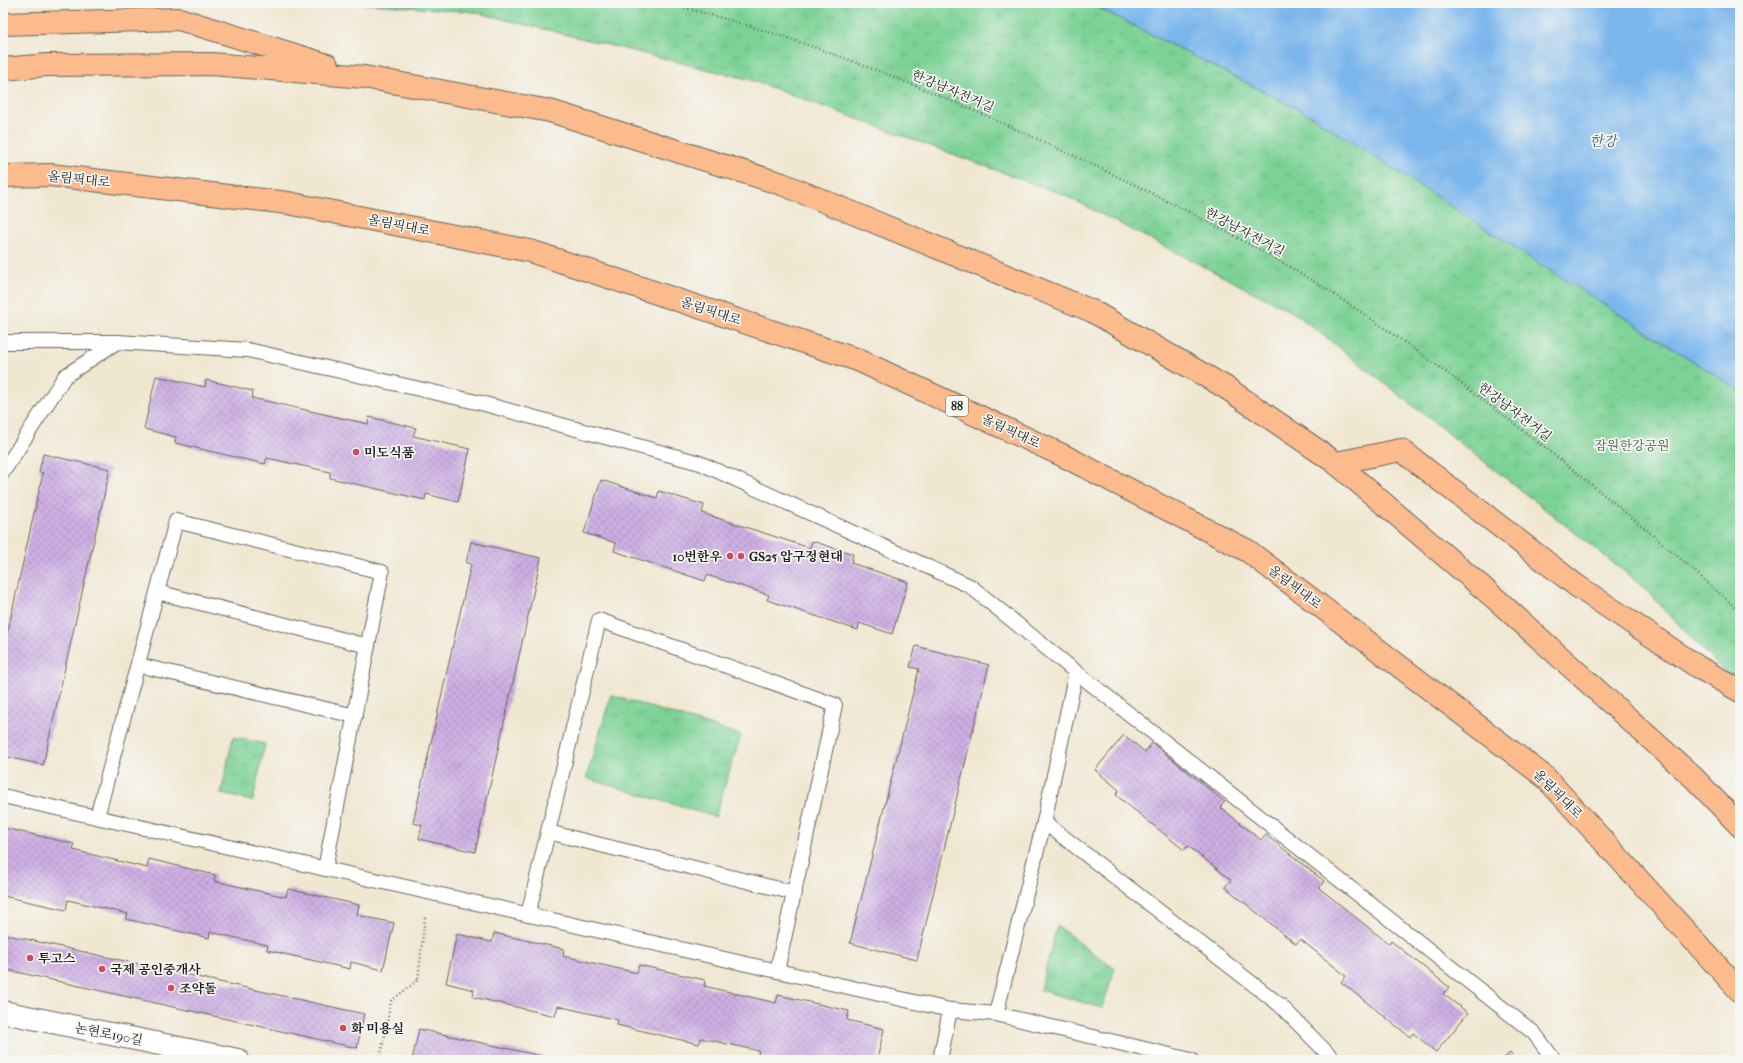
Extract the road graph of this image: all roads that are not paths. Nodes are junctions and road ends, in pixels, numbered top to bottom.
1 (3, 24) edge
2 (3, 69) edge
3 (364, 76) junction
4 (3, 176) edge
5 (3, 342) edge
6 (117, 342) junction
7 (1336, 462) junction
8 (3, 472) edge
9 (157, 592) junction
10 (368, 646) junction
11 (138, 665) junction
12 (1076, 672) junction
13 (1740, 692) edge
14 (355, 716) junction
15 (3, 796) edge
16 (97, 817) junction
17 (1044, 822) junction
18 (1740, 826) edge
19 (548, 832) junction
20 (325, 869) junction
21 (795, 893) junction
22 (528, 914) junction
23 (777, 971) junction
24 (1740, 991) edge
25 (950, 1010) junction
26 (3, 1012) edge
27 (996, 1014) junction
28 (238, 1060) edge
29 (940, 1060) edge
30 (1191, 1060) edge
31 (1334, 1060) edge
32 (1554, 1060) edge

1 - 3 highway
2 - 3 highway
3 - 7 highway
4 - 24 highway, 올림픽대로 / 88
5 - 6 lane
6 - 8 lane
6 - 12 lane
7 - 13 highway
7 - 18 highway
9 - 10 lane
9 - 10 lane
9 - 11 lane
10 - 14 lane
11 - 14 lane
11 - 16 lane
12 - 17 lane
12 - 32 lane
14 - 20 lane
15 - 16 lane
16 - 20 lane
17 - 27 lane
17 - 31 lane
19 - 21 lane
19 - 21 lane
19 - 22 lane
20 - 22 lane
21 - 23 lane
22 - 23 lane
23 - 25 lane
25 - 27 lane
25 - 29 lane
26 - 28 street, 논현로190길
27 - 30 lane

